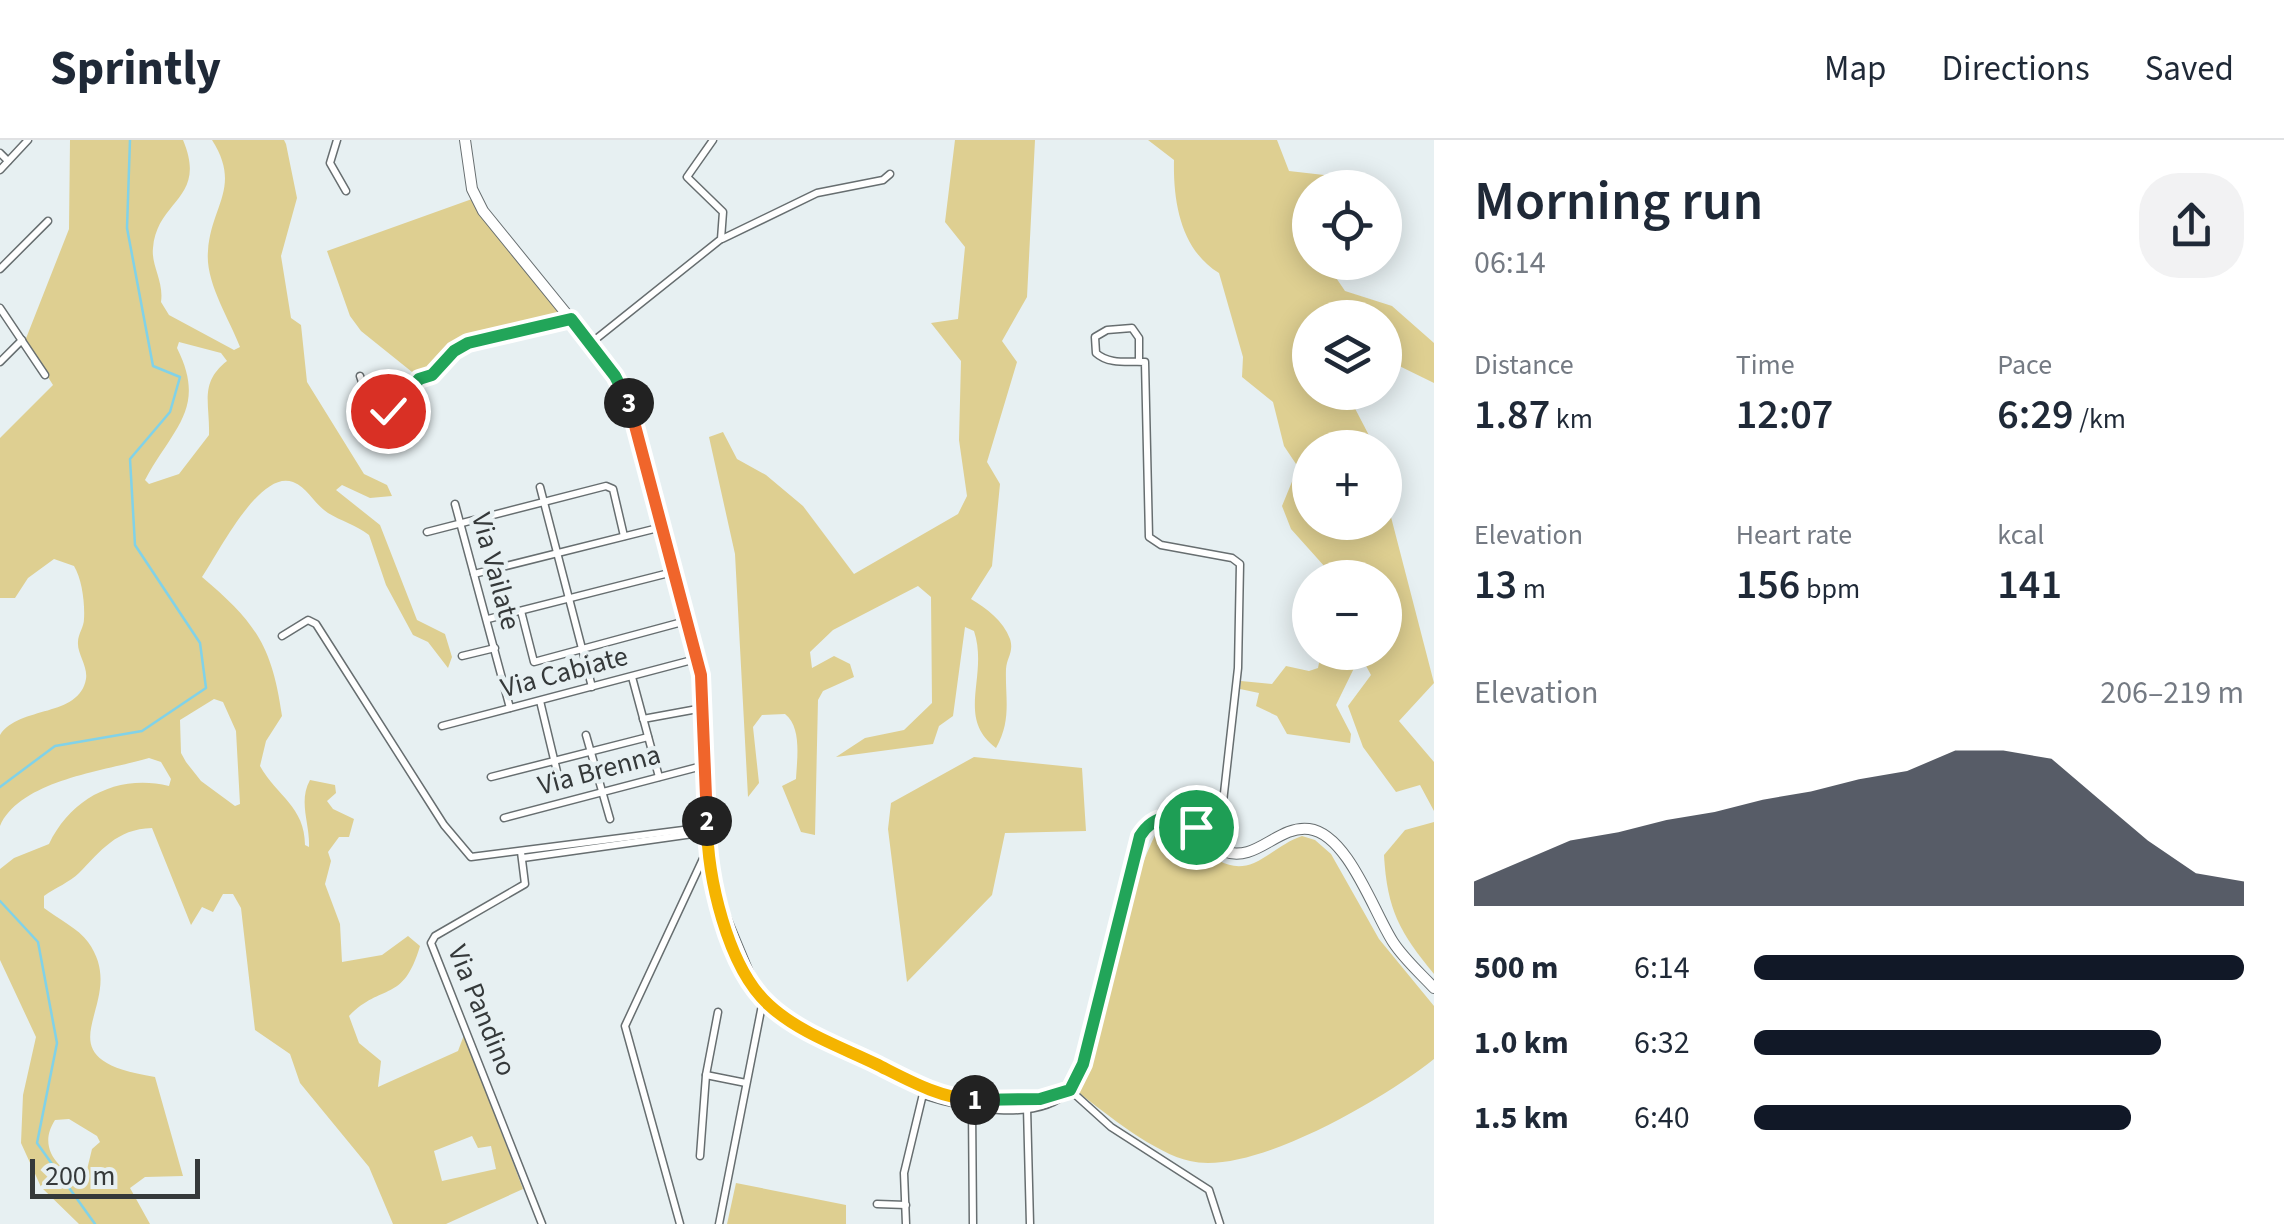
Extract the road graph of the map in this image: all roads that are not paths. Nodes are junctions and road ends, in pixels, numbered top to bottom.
1 (28, 140) edge
2 (338, 140) edge
3 (465, 140) edge
4 (712, 140) edge
5 (0, 153) edge
6 (8, 162) junction
7 (0, 170) edge
8 (890, 174) dead end
9 (346, 191) dead end
10 (48, 220) dead end
11 (721, 239) junction
12 (0, 269) edge
13 (0, 308) edge
14 (571, 319) junction
15 (22, 340) junction
16 (591, 343) junction
17 (0, 362) edge
18 (1139, 362) junction
19 (45, 375) dead end
20 (360, 376) dead end
21 (540, 487) dead end
22 (544, 503) junction
23 (455, 504) dead end
24 (461, 524) junction
25 (662, 526) junction
26 (427, 532) dead end
27 (624, 536) junction
28 (558, 552) junction
29 (674, 572) junction
30 (474, 574) junction
31 (570, 599) junction
32 (520, 611) junction
33 (488, 620) junction
34 (687, 621) junction
35 (282, 636) dead end
36 (582, 646) junction
37 (495, 648) junction
38 (462, 656) dead end
39 (697, 658) junction
40 (632, 676) junction
41 (592, 686) junction
42 (540, 701) junction
43 (510, 708) junction
44 (704, 708) junction
45 (643, 719) junction
46 (442, 726) dead end
47 (586, 734) dead end
48 (648, 738) junction
49 (592, 752) junction
50 (554, 762) junction
51 (706, 765) junction
52 (491, 777) dead end
53 (659, 777) junction
54 (560, 780) dead end
55 (602, 792) junction
56 (504, 818) dead end
57 (610, 819) dead end
58 (707, 830) junction
59 (708, 848) junction
60 (1222, 851) junction
61 (522, 855) junction
62 (1434, 988) edge
63 (763, 1000) junction
64 (718, 1012) dead end
65 (706, 1075) junction
66 (746, 1083) junction
67 (1070, 1090) junction
68 (924, 1091) junction
69 (972, 1107) junction
70 (1028, 1107) junction
71 (700, 1156) dead end
72 (877, 1204) dead end
73 (906, 1205) junction
74 (542, 1224) edge
75 (680, 1224) edge
76 (719, 1224) edge
77 (906, 1224) edge
78 (974, 1224) edge
79 (1030, 1224) edge
80 (1220, 1224) edge

1 - 6 street
2 - 9 street
3 - 14 street
4 - 11 street
5 - 6 street
6 - 7 street
8 - 11 street
10 - 12 street
11 - 16 street
13 - 15 street
14 - 16 street
14 - 20 street
15 - 17 street
15 - 19 street
16 - 25 street
18 - 18 street
18 - 60 street
21 - 22 street
22 - 24 street
22 - 27 street
22 - 28 street
23 - 24 street, Via Vailate
24 - 26 street
24 - 30 street, Via Vailate
25 - 27 street
25 - 29 street
27 - 28 street
28 - 30 street
28 - 31 street
29 - 31 street
29 - 34 street
30 - 33 street, Via Vailate
31 - 32 street
31 - 36 street
32 - 33 street
32 - 36 street
33 - 37 street, Via Vailate
34 - 36 street
34 - 39 street
35 - 61 street
36 - 41 street
37 - 38 street
37 - 43 street, Via Vailate
39 - 40 street, Via Cabiate
39 - 44 street
40 - 41 street, Via Cabiate
40 - 45 street
41 - 42 street, Via Cabiate
42 - 43 street, Via Cabiate
42 - 50 street
43 - 46 street, Via Cabiate
44 - 45 street
44 - 51 street
45 - 48 street
47 - 49 street
48 - 49 street
48 - 53 street
49 - 50 street
49 - 55 street
50 - 52 street
50 - 54 street
51 - 53 street, Via Brenna
51 - 58 street
53 - 55 street, Via Brenna
55 - 56 street, Via Brenna
55 - 57 street
58 - 59 street
58 - 61 street
59 - 63 street
59 - 75 street
60 - 62 street
60 - 67 street
61 - 74 street, Via Pandino
63 - 66 street
63 - 68 street
64 - 65 street
65 - 66 street
65 - 71 street
66 - 76 street
67 - 68 street
67 - 70 street
67 - 80 street
68 - 69 street
68 - 73 street
69 - 70 street
69 - 78 street
70 - 79 street
72 - 73 street
73 - 77 street

